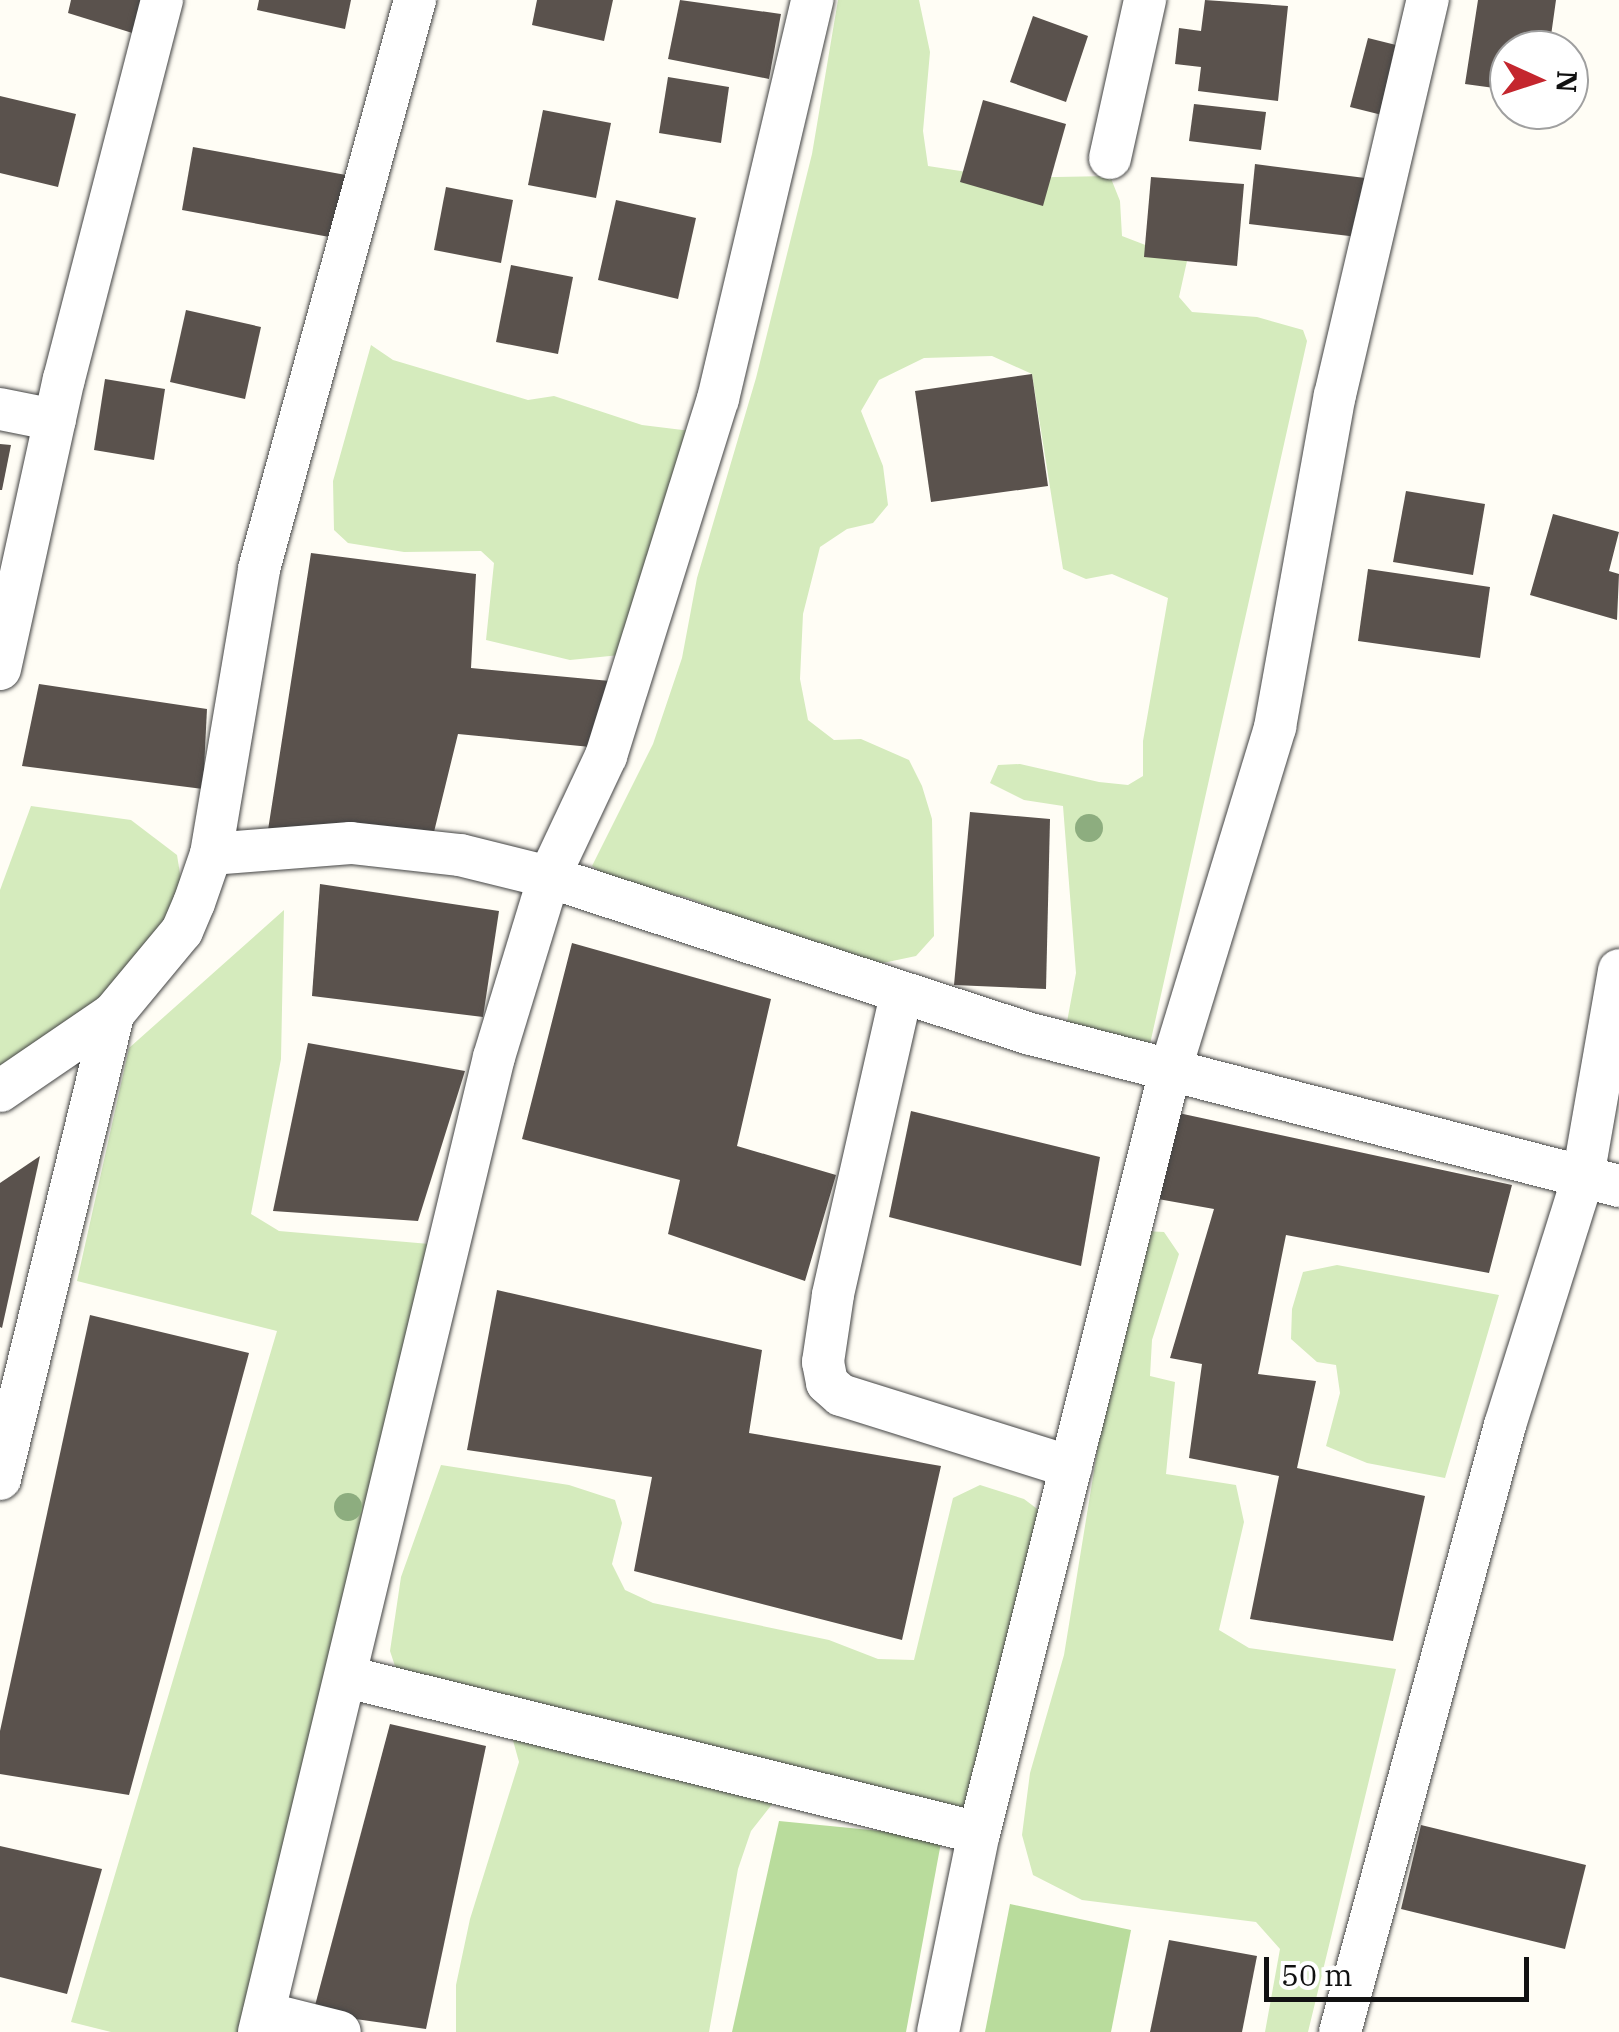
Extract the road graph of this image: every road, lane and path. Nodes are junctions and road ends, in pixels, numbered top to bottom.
1 (162, 0) edge
2 (415, 0) edge
3 (812, 0) edge
4 (1145, 0) edge
5 (1428, 0) edge
6 (1110, 158) dead end
7 (0, 409) edge
8 (55, 420) junction
9 (0, 669) edge
10 (211, 854) junction
11 (550, 876) junction
12 (1619, 970) edge
13 (901, 995) junction
14 (112, 1014) junction
15 (1170, 1071) junction
16 (0, 1091) edge
17 (1601, 1181) edge
18 (1071, 1467) junction
19 (0, 1479) edge
20 (347, 1677) junction
21 (979, 1834) junction
22 (261, 2022) edge
23 (340, 2032) edge
24 (938, 2032) edge
25 (1340, 2032) edge

1 - 8 street
2 - 10 street
3 - 11 street
4 - 6 street
5 - 15 street
7 - 8 street
8 - 9 street
10 - 11 street
10 - 14 street
11 - 13 street
11 - 20 street
12 - 17 street
13 - 15 street
13 - 18 street
14 - 16 street
14 - 19 street
15 - 17 street
15 - 18 street
17 - 25 street
18 - 21 street
20 - 21 street
20 - 22 street
21 - 24 street
22 - 23 street

